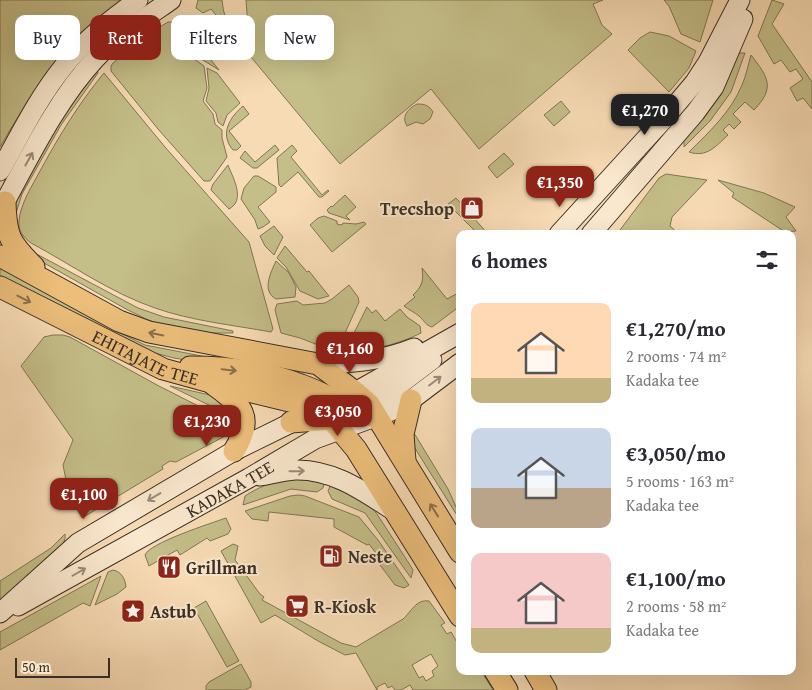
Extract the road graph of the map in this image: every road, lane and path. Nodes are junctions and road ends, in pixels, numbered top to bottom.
1 (138, 0) edge
2 (171, 0) edge
3 (740, 0) edge
4 (752, 0) edge
5 (663, 120) junction
6 (665, 150) junction
7 (633, 152) junction
8 (0, 171) edge
9 (639, 178) junction
10 (2, 206) edge
11 (563, 230) edge
12 (594, 230) edge
13 (0, 256) edge
14 (50, 284) junction
15 (0, 287) edge
16 (456, 335) edge
17 (456, 337) edge
18 (318, 364) junction
19 (456, 366) edge
20 (163, 369) junction
21 (210, 382) junction
22 (411, 400) junction
23 (349, 412) junction
24 (291, 422) joint
25 (234, 450) junction
26 (406, 464) junction
27 (249, 478) junction
28 (396, 512) junction
29 (456, 545) edge
30 (456, 610) edge
31 (0, 614) edge
32 (498, 675) edge
33 (537, 675) edge
34 (507, 690) edge
35 (546, 690) edge

1 - 8 main road
10 -> 2 main road
3 - 5 main road
4 - 6 main road
5 - 6 main road
5 - 7 main road
6 - 9 main road
7 - 9 main road
7 - 11 main road
9 - 12 main road
10 - 14 main road
13 - 14 main road, EHITAJATE TEE
18 -> 14 main road, EHITAJATE TEE
15 -> 20 main road, EHITAJATE TEE
16 - 18 main road
17 - 23 main road
18 - 23 main road, EHITAJATE TEE
22 -> 19 main road
20 - 21 main road, EHITAJATE TEE
20 -> 23 main road
21 - 23 main road, EHITAJATE TEE
21 - 25 main road
22 - 23 main road
22 - 26 main road
23 - 24 main road
23 - 26 main road, EHITAJATE TEE
23 - 27 main road, KADAKA TEE
23 - 28 main road, EHITAJATE TEE
24 - 25 main road, KADAKA TEE
25 -> 31 main road, KADAKA TEE
29 -> 26 main road, EHITAJATE TEE
27 -> 28 main road
31 -> 27 main road, KADAKA TEE
28 - 30 main road, EHITAJATE TEE
32 - 34 main road
33 - 35 main road

